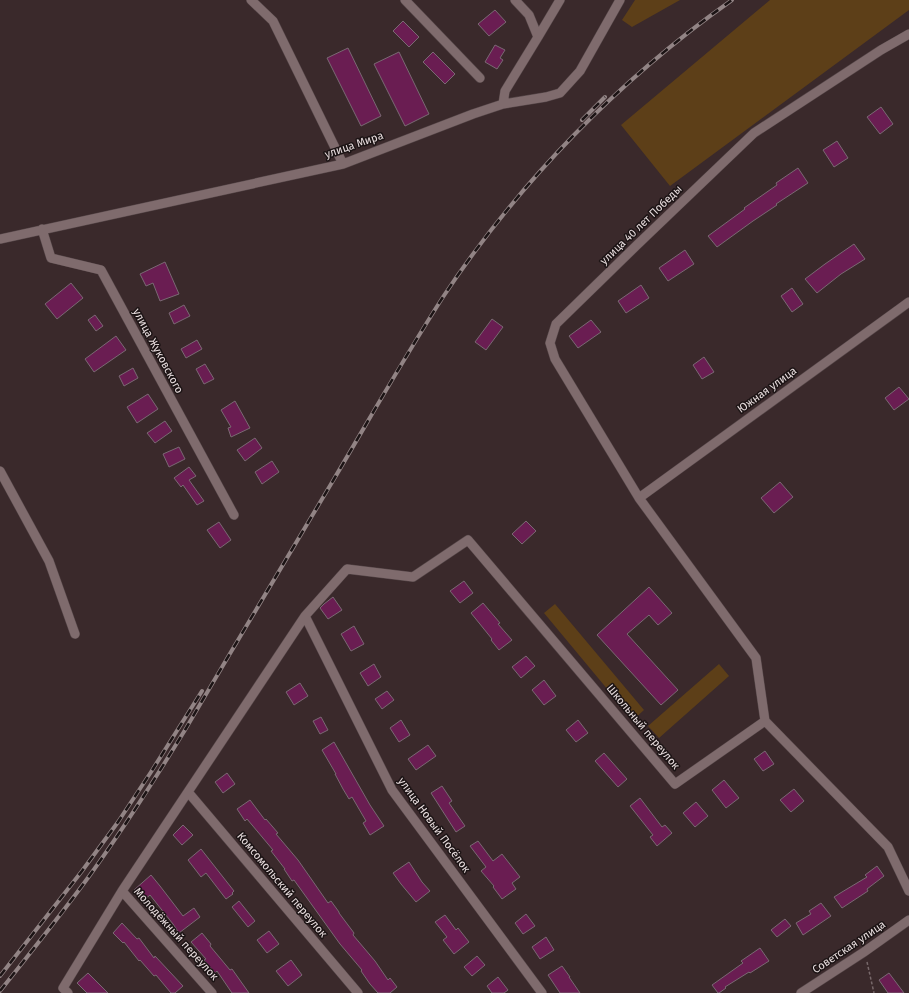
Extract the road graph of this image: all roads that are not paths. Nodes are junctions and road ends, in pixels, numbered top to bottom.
1 (251, 0) edge
2 (405, 0) edge
3 (515, 0) edge
4 (560, 0) edge
5 (620, 0) edge
6 (909, 34) edge
7 (538, 37) junction
8 (480, 78) dead end
9 (503, 104) junction
10 (343, 164) junction
11 (42, 230) junction
12 (0, 239) edge
13 (909, 302) edge
14 (0, 471) edge
15 (639, 498) junction
16 (234, 515) dead end
17 (305, 616) junction
18 (75, 634) dead end
19 (765, 721) junction
20 (188, 792) junction
21 (122, 891) junction
22 (909, 891) edge
23 (909, 920) edge
24 (68, 993) edge
25 (212, 993) edge
26 (358, 993) edge
27 (542, 993) edge
28 (802, 993) edge

1 - 10 street
2 - 8 street
3 - 7 street
4 - 7 street
5 - 9 street, улица Мира
6 - 15 street, улица 40 лет Победы
7 - 9 street
9 - 10 street, улица Мира
10 - 11 street, улица Мира
11 - 12 street, улица Мира
11 - 16 street, улица Жуковского
13 - 15 street, Южная улица
14 - 18 street
15 - 19 street, улица 40 лет Победы
17 - 19 street, Школьный переулок
17 - 20 street
17 - 27 street, улица Новый Посёлок
19 - 22 street
20 - 21 street
20 - 26 street, Комсомольский переулок
21 - 24 street
21 - 25 street, Молодёжный переулок
23 - 28 street, Советская улица

